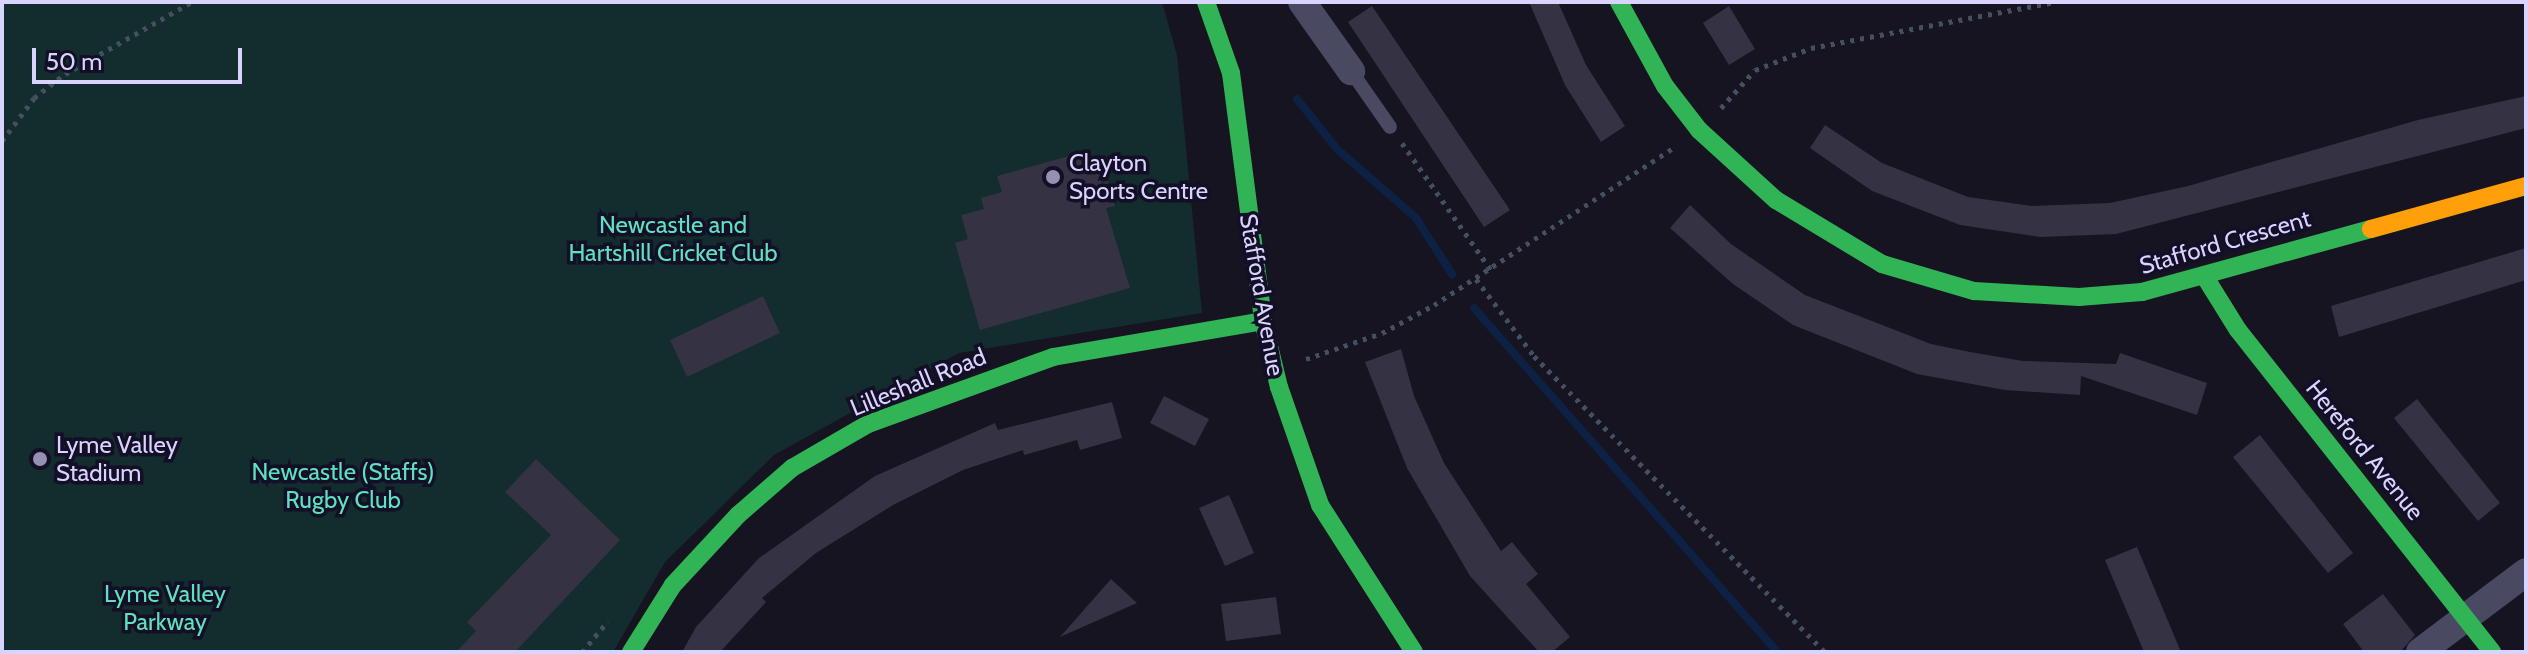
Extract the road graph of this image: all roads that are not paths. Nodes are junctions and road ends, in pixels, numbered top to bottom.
1 (1302, 2) edge
2 (1619, 2) edge
3 (1210, 3) edge
4 (1351, 71) joint
5 (1390, 127) road end
6 (2526, 186) edge
7 (2205, 277) junction
8 (1263, 321) junction
9 (2526, 572) edge
10 (2468, 616) junction
11 (1411, 651) edge
12 (631, 652) edge
13 (2420, 652) edge
14 (2492, 652) edge

1 - 4 street
2 - 7 street, Stafford Crescent
3 - 8 street, Stafford Avenue
4 - 5 lane
6 - 7 street, Stafford Crescent
7 - 10 street, Hereford Avenue
8 - 11 street, Stafford Avenue
8 - 12 street, Lilleshall Road
9 - 10 street
10 - 13 street
10 - 14 street, Hereford Avenue

